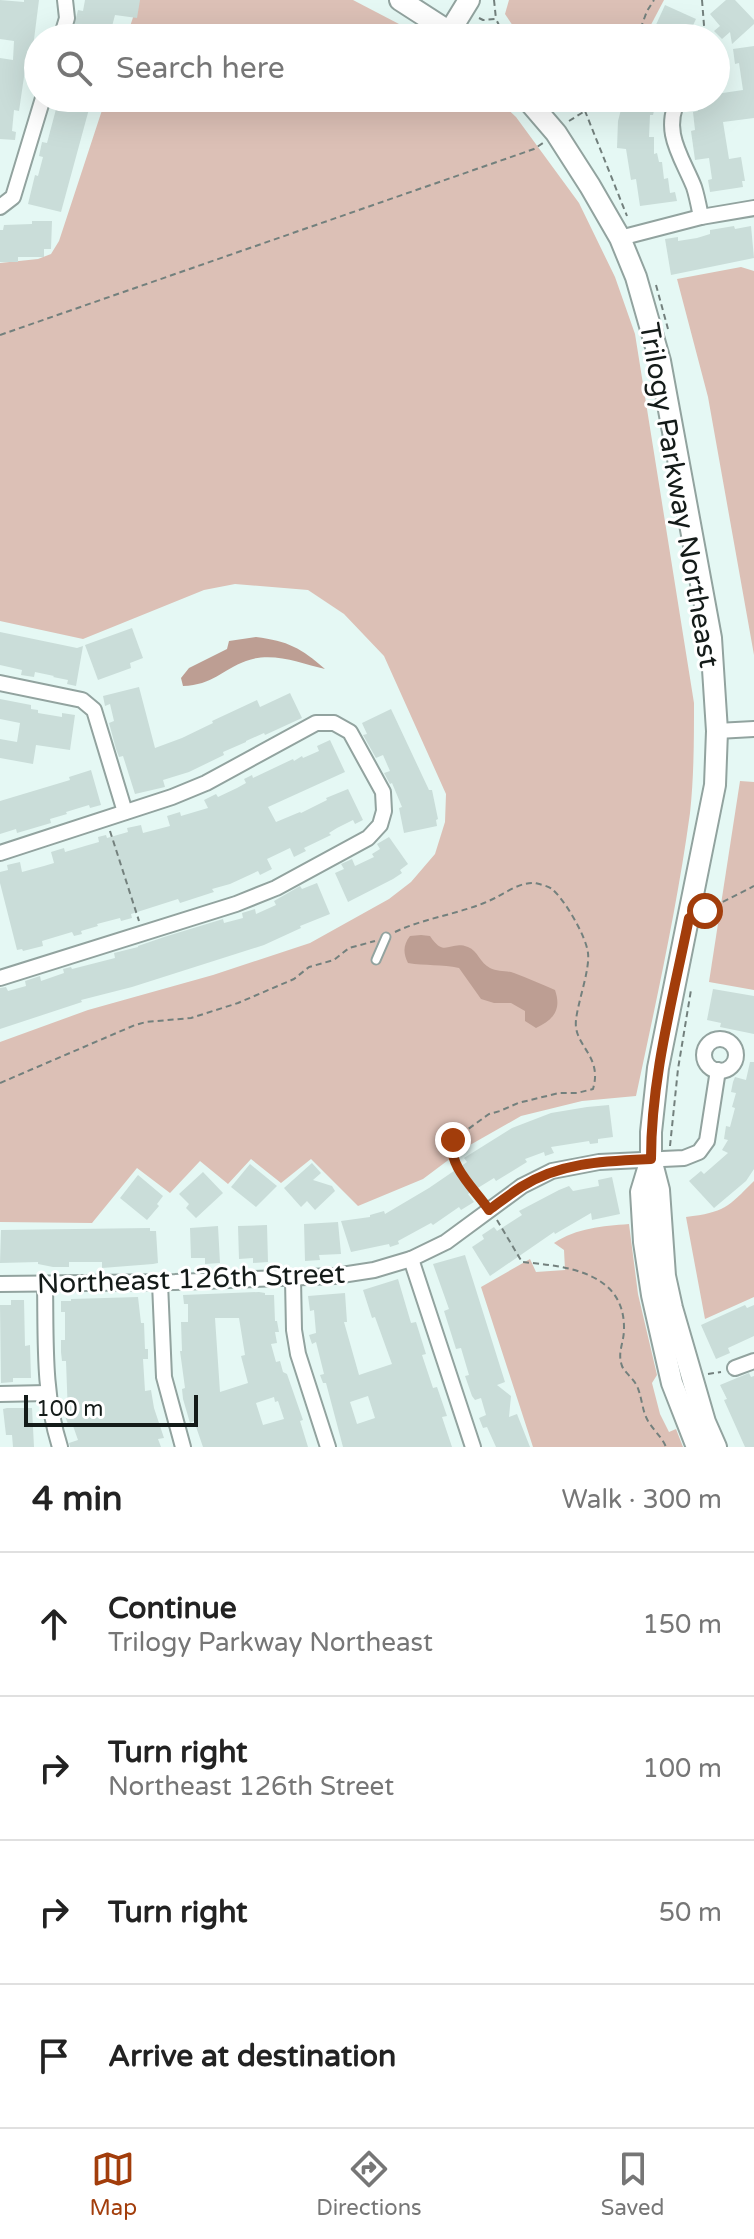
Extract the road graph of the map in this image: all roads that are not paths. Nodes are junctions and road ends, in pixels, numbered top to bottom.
1 (65, 0) edge
2 (400, 0) edge
3 (65, 24) edge
4 (438, 24) edge
5 (39, 112) edge
6 (538, 112) edge
7 (674, 112) edge
8 (1, 207) edge
9 (754, 208) edge
10 (701, 217) junction
11 (625, 231) junction
12 (0, 683) edge
13 (754, 729) edge
14 (717, 731) junction
15 (125, 812) junction
16 (0, 853) edge
17 (386, 937) road end
18 (376, 960) dead end
19 (0, 978) edge
20 (718, 1070) dead end
21 (651, 1159) junction
22 (411, 1259) junction
23 (293, 1279) junction
24 (160, 1283) junction
25 (0, 1284) edge
26 (45, 1284) junction
27 (754, 1361) edge
28 (735, 1368) road end
29 (48, 1393) junction
30 (0, 1394) edge
31 (60, 1447) edge
32 (183, 1447) edge
33 (328, 1447) edge
34 (473, 1447) edge
35 (697, 1447) edge
36 (716, 1447) edge

1 - 3 street
2 - 4 street
5 - 8 street
6 - 11 street, Trilogy Parkway Northeast
7 - 10 street
9 - 10 street
10 - 11 street
11 - 14 street, Trilogy Parkway Northeast
12 - 15 street
13 - 14 street
14 - 21 street, Trilogy Parkway Northeast
15 - 16 street
15 - 19 street
17 - 18 lane
20 - 21 street, Northeast 126th Street
21 - 22 street, Northeast 126th Street
21 - 35 street, Trilogy Parkway Northeast
21 - 36 street, Trilogy Parkway Northeast
22 - 23 street, Northeast 126th Street
22 - 34 street
23 - 24 street, Northeast 126th Street
23 - 33 street
24 - 26 street, Northeast 126th Street
24 - 32 street
25 - 26 street, Northeast 126th Street
26 - 29 street
27 - 28 street
29 - 30 street
29 - 31 street

